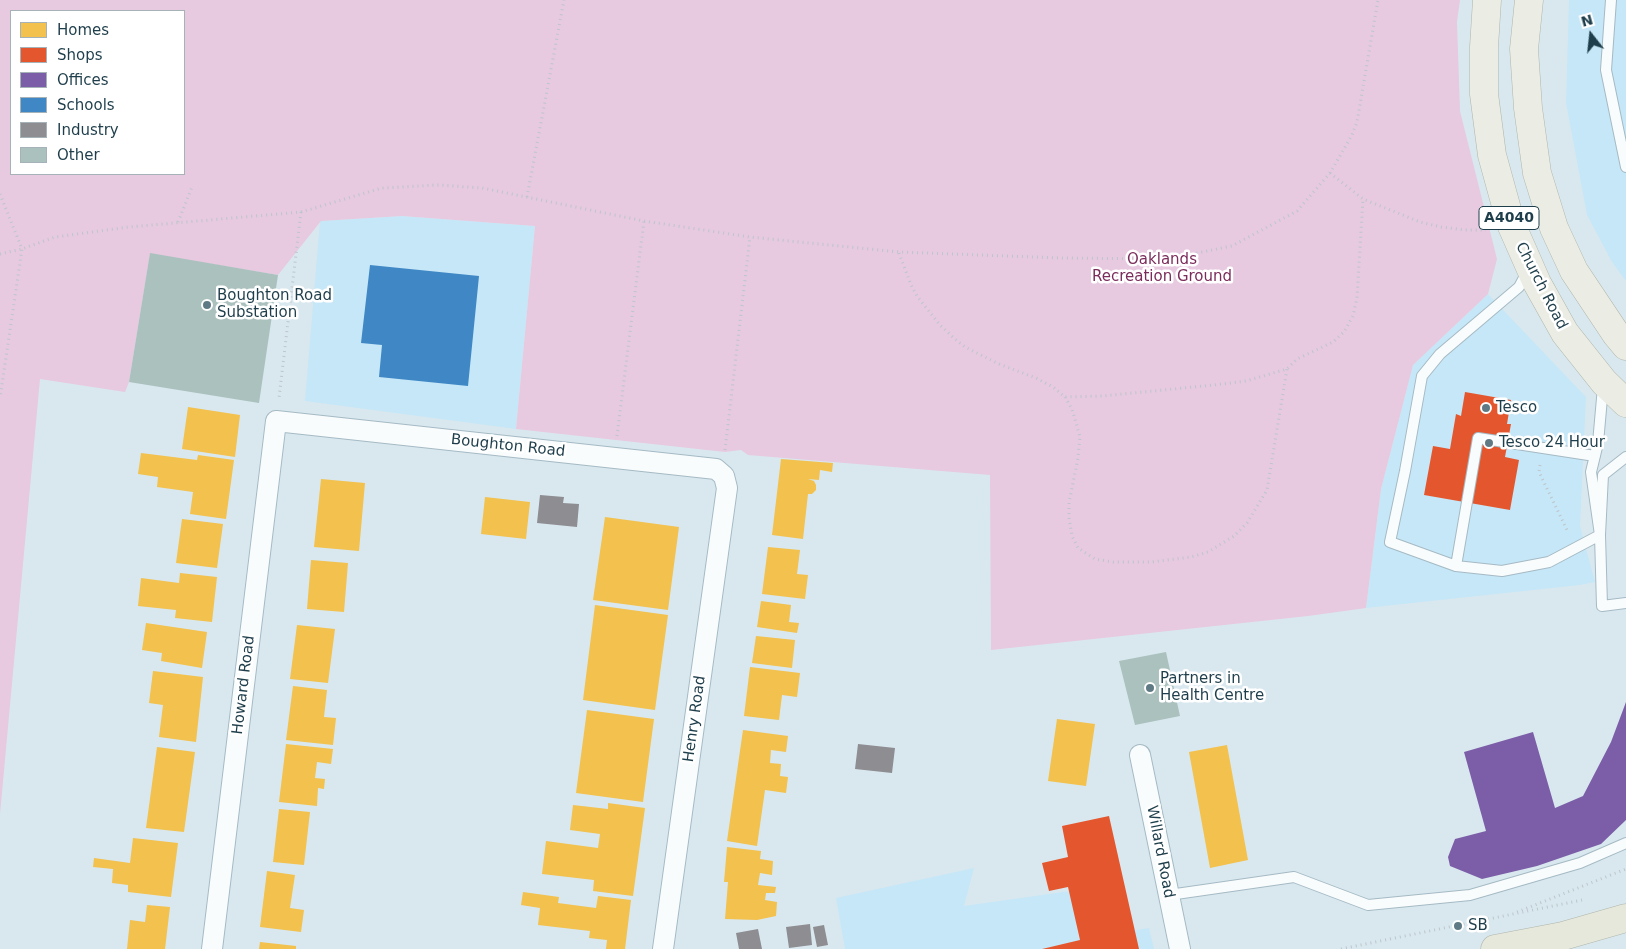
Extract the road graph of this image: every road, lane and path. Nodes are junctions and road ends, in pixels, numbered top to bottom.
1 (564, 0) edge
2 (1378, 0) edge
3 (1487, 0) edge
4 (1529, 0) edge
5 (1611, 0) edge
6 (1626, 167) edge
7 (1330, 173) junction
8 (192, 187) dead end
9 (0, 194) edge
10 (527, 198) junction
11 (1363, 199) junction
12 (301, 212) junction
13 (644, 221) junction
14 (178, 222) junction
15 (1511, 224) junction
16 (750, 237) junction
17 (22, 249) junction
18 (899, 252) junction
19 (0, 254) edge
20 (1530, 267) junction
21 (1626, 346) edge
22 (1287, 369) junction
23 (1604, 382) junction
24 (1065, 397) junction
25 (0, 398) edge
26 (1626, 403) edge
27 (276, 421) junction
28 (1542, 448) junction
29 (1595, 456) junction
30 (1626, 457) edge
31 (614, 458) junction
32 (726, 482) junction
33 (1600, 535) junction
34 (1576, 548) junction
35 (1456, 566) junction
36 (1626, 603) edge
37 (1140, 755) dead end
38 (1626, 843) edge
39 (1626, 869) edge
40 (1169, 895) junction
41 (1585, 900) dead end
42 (1507, 916) junction
43 (1626, 918) edge
44 (212, 949) edge
45 (663, 949) edge
46 (1180, 949) edge
47 (1340, 949) edge
48 (1495, 949) edge

1 - 10 path
2 - 7 path
3 - 15 main road, Church Road / A4040
4 - 21 main road, A4040
5 - 6 lane
7 - 11 path
7 - 18 path
8 - 14 path
9 - 17 path
10 - 12 path
10 - 13 path
11 - 15 path
11 - 22 path
12 - 14 path
12 - 27 path
13 - 16 path
13 - 31 path
14 - 17 path
15 - 20 main road, Church Road / A4040
16 - 18 path
16 - 32 path
17 - 19 path
17 - 25 path
18 - 24 path
20 - 23 main road, Church Road / A4040
20 - 35 lane
22 - 24 path
22 - 24 path
23 - 26 main road, Church Road / A4040
23 - 29 lane
27 - 31 street, Boughton Road
27 - 44 street, Howard Road
28 - 29 lane
28 - 34 path
28 - 35 lane
29 - 33 lane
30 - 33 lane
31 - 32 street, Boughton Road
32 - 45 street, Henry Road
33 - 34 lane
33 - 36 lane
34 - 35 lane
37 - 40 street, Willard Road
38 - 40 lane
39 - 42 path
40 - 46 street, Willard Road
41 - 42 path
42 - 47 path
43 - 48 highway

